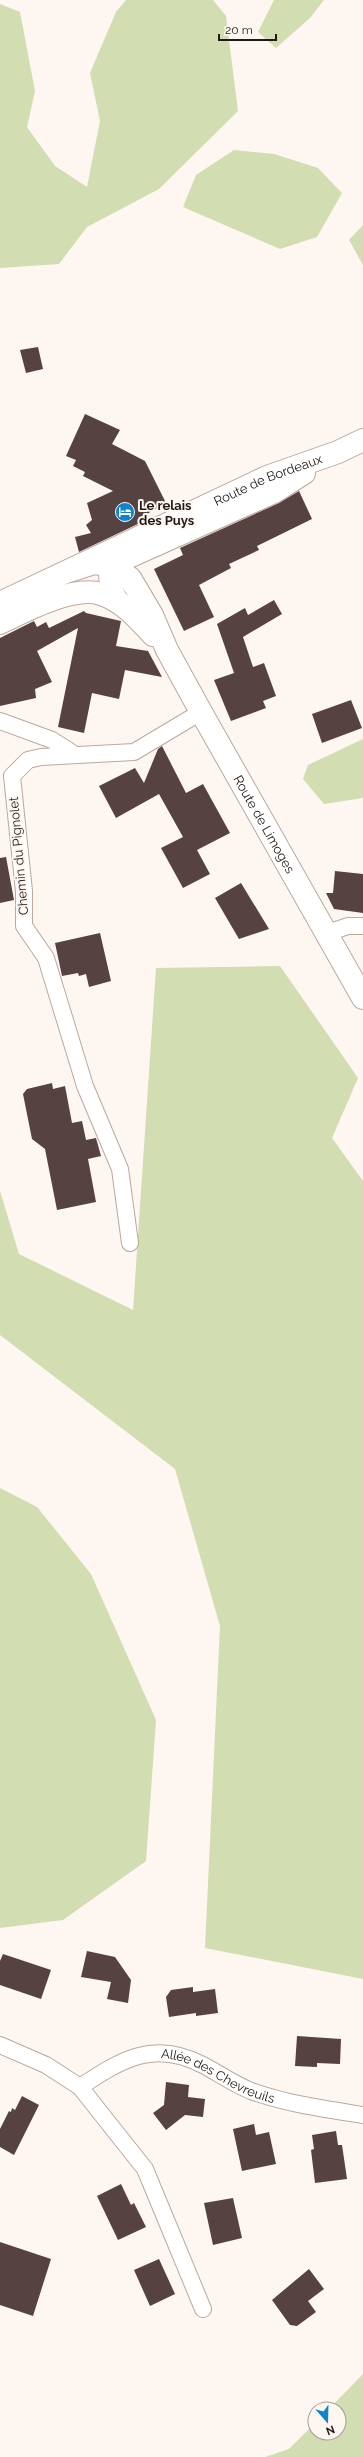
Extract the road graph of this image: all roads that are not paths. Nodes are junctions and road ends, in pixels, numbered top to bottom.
1 (363, 440) edge
2 (338, 452) junction
3 (152, 547) junction
4 (111, 565) junction
5 (69, 571) junction
6 (137, 589) junction
7 (117, 601) junction
8 (0, 603) edge
9 (0, 613) edge
10 (0, 623) edge
11 (167, 650) junction
12 (201, 712) junction
13 (0, 721) edge
14 (74, 754) junction
15 (363, 926) edge
16 (327, 934) junction
17 (363, 998) edge
18 (130, 1243) dead end
19 (0, 2045) edge
20 (80, 2087) junction
21 (363, 2115) edge
22 (203, 2309) dead end

1 - 2 main road, Route de Bordeaux
2 - 3 main road, Route de Bordeaux
2 - 4 main road
2 - 5 main road, Route de Bordeaux
3 - 4 main road, Route de Bordeaux
3 - 6 main road
4 - 5 main road
4 - 6 main road
4 - 7 main road
4 - 9 main road
5 - 8 main road
6 - 11 main road, Route de Limoges
7 - 10 main road
7 - 11 main road, Route de Limoges
11 - 12 main road, Route de Limoges
12 - 14 street, Chemin du Pignolet
12 - 16 main road, Route de Limoges
13 - 14 street
14 - 18 street, Chemin du Pignolet
15 - 16 street
16 - 17 main road, Route de Limoges
19 - 20 street
20 - 21 street, Allée des Chevreuils
20 - 22 street

